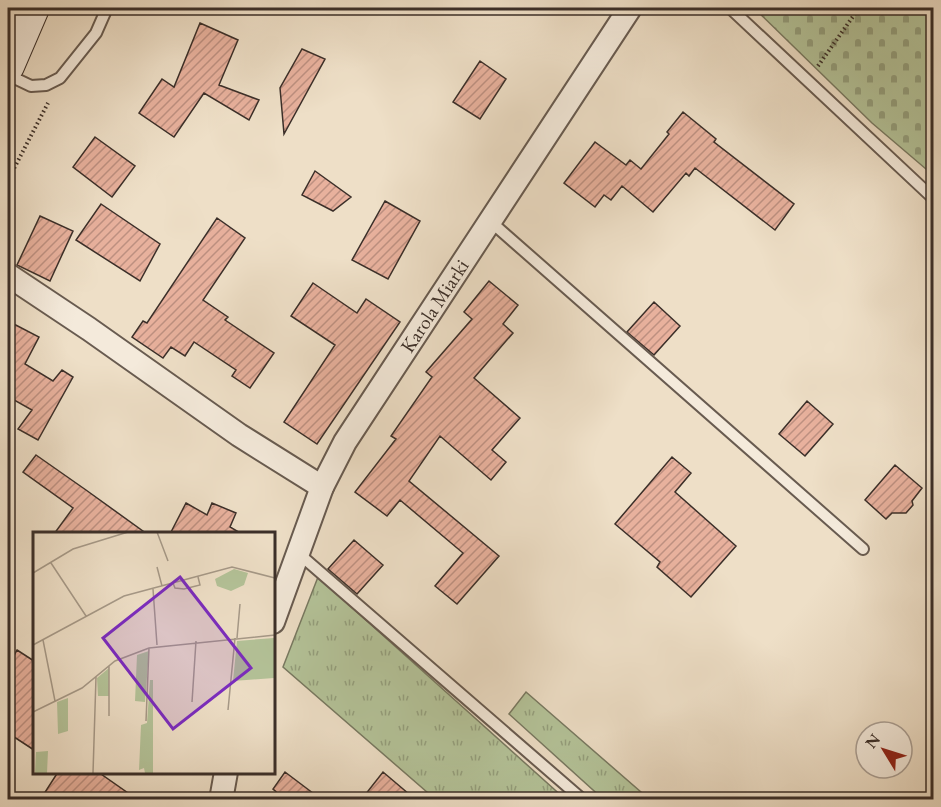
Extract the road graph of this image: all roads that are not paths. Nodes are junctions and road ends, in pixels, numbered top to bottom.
1 (33, 8) edge
2 (106, 8) edge
3 (630, 8) edge
4 (730, 8) edge
5 (8, 66) edge
6 (8, 75) edge
7 (933, 199) edge
8 (490, 222) junction
9 (8, 275) edge
10 (322, 487) junction
11 (863, 549) dead end
12 (298, 552) junction
13 (274, 619) edge
14 (226, 774) edge
15 (221, 800) edge
16 (583, 800) edge

1 - 5 main road
2 - 6 lane
3 - 8 street, Karola Miarki
4 - 7 lane
8 - 10 street, Karola Miarki
8 - 11 lane
9 - 10 street
10 - 12 street, Karola Miarki
12 - 13 street, Karola Miarki
12 - 16 lane
14 - 15 street

